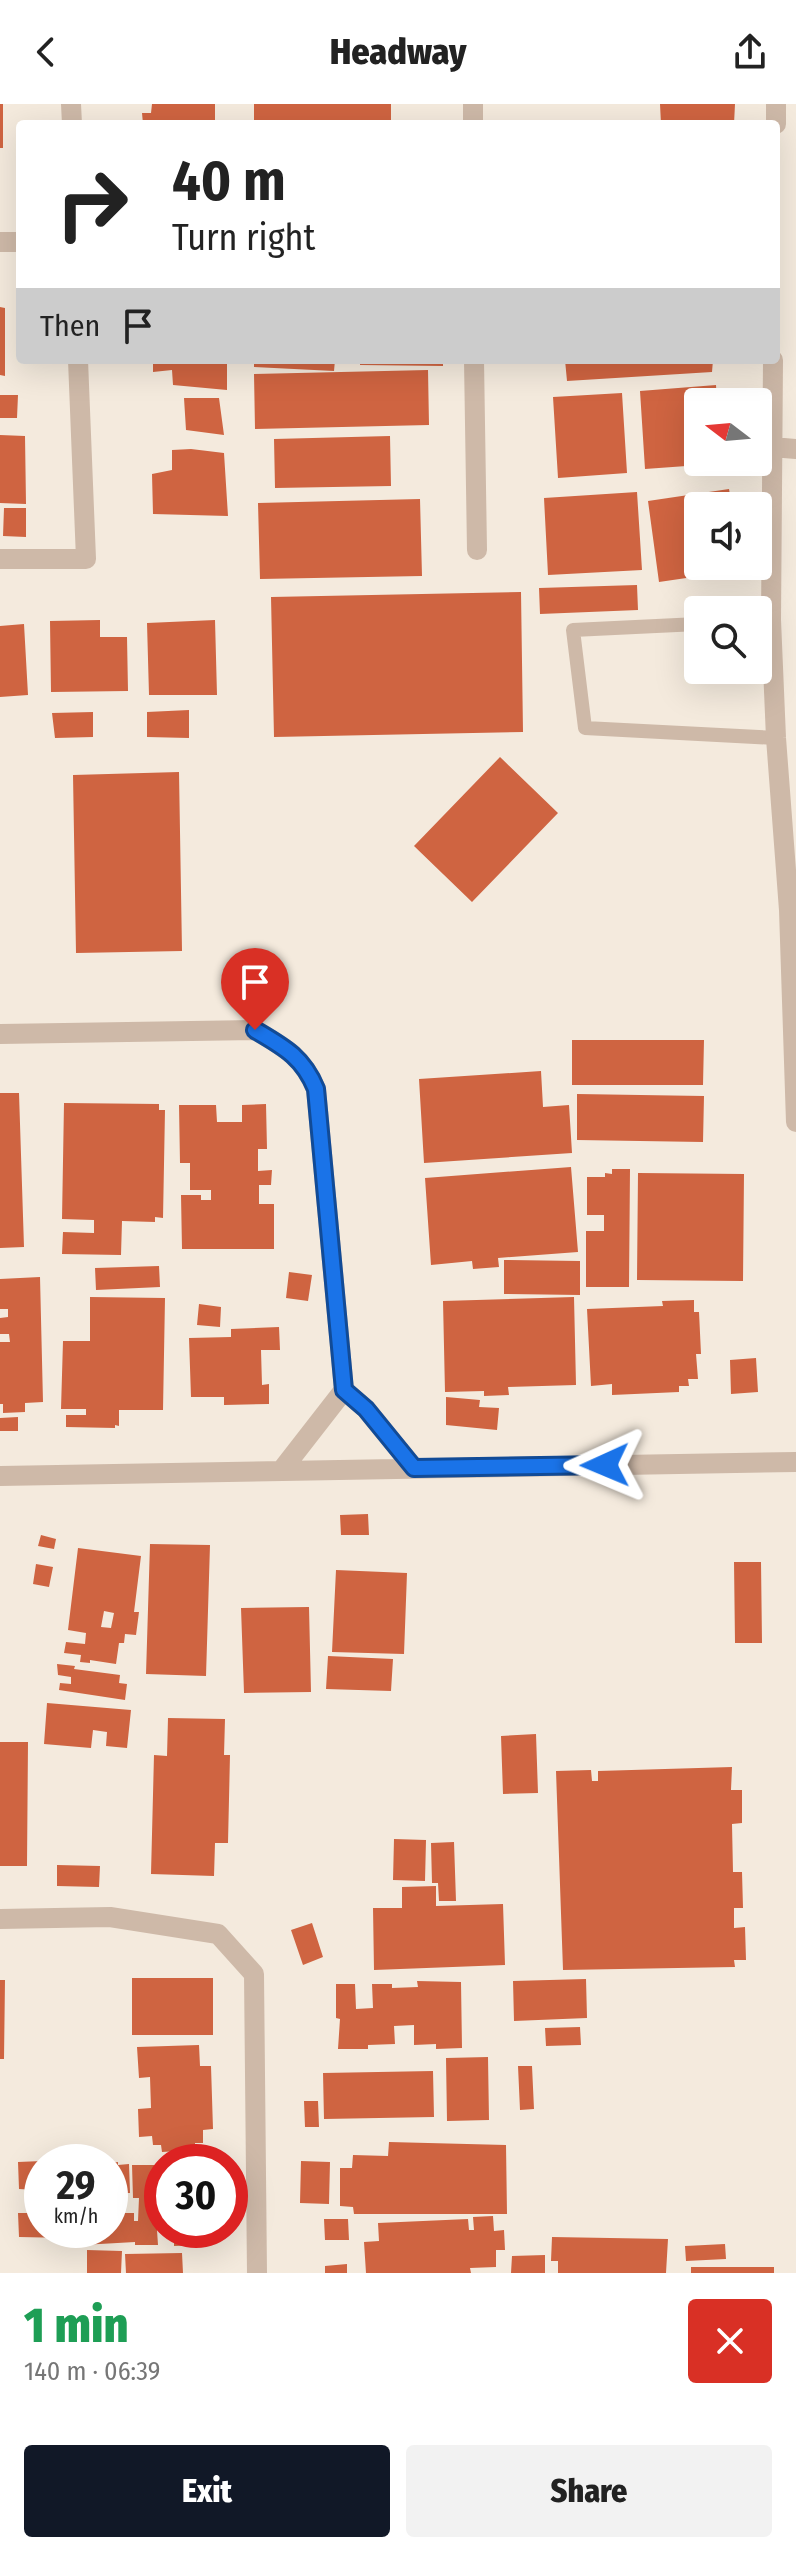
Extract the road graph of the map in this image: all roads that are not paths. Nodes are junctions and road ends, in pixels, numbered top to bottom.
1 (78, 364) edge
2 (474, 364) edge
3 (773, 364) edge
4 (772, 447) joint
5 (796, 449) edge
6 (771, 476) edge
7 (477, 550) dead end
8 (0, 559) edge
9 (766, 596) edge
10 (684, 625) edge
11 (771, 684) edge
12 (776, 738) junction
13 (793, 910) edge
14 (0, 1034) edge
15 (796, 1122) edge
16 (344, 1390) junction
17 (796, 1462) edge
18 (414, 1468) junction
19 (281, 1471) junction
20 (0, 1476) edge
21 (0, 1919) edge
22 (257, 2273) edge

1 - 8 street
2 - 7 street
3 - 4 street
4 - 5 street
6 - 9 street
10 - 12 lane
11 - 12 street
12 - 13 street
13 - 15 street
14 - 16 street
16 - 18 street
16 - 19 street
17 - 18 street
18 - 19 street
19 - 20 street
21 - 22 street

